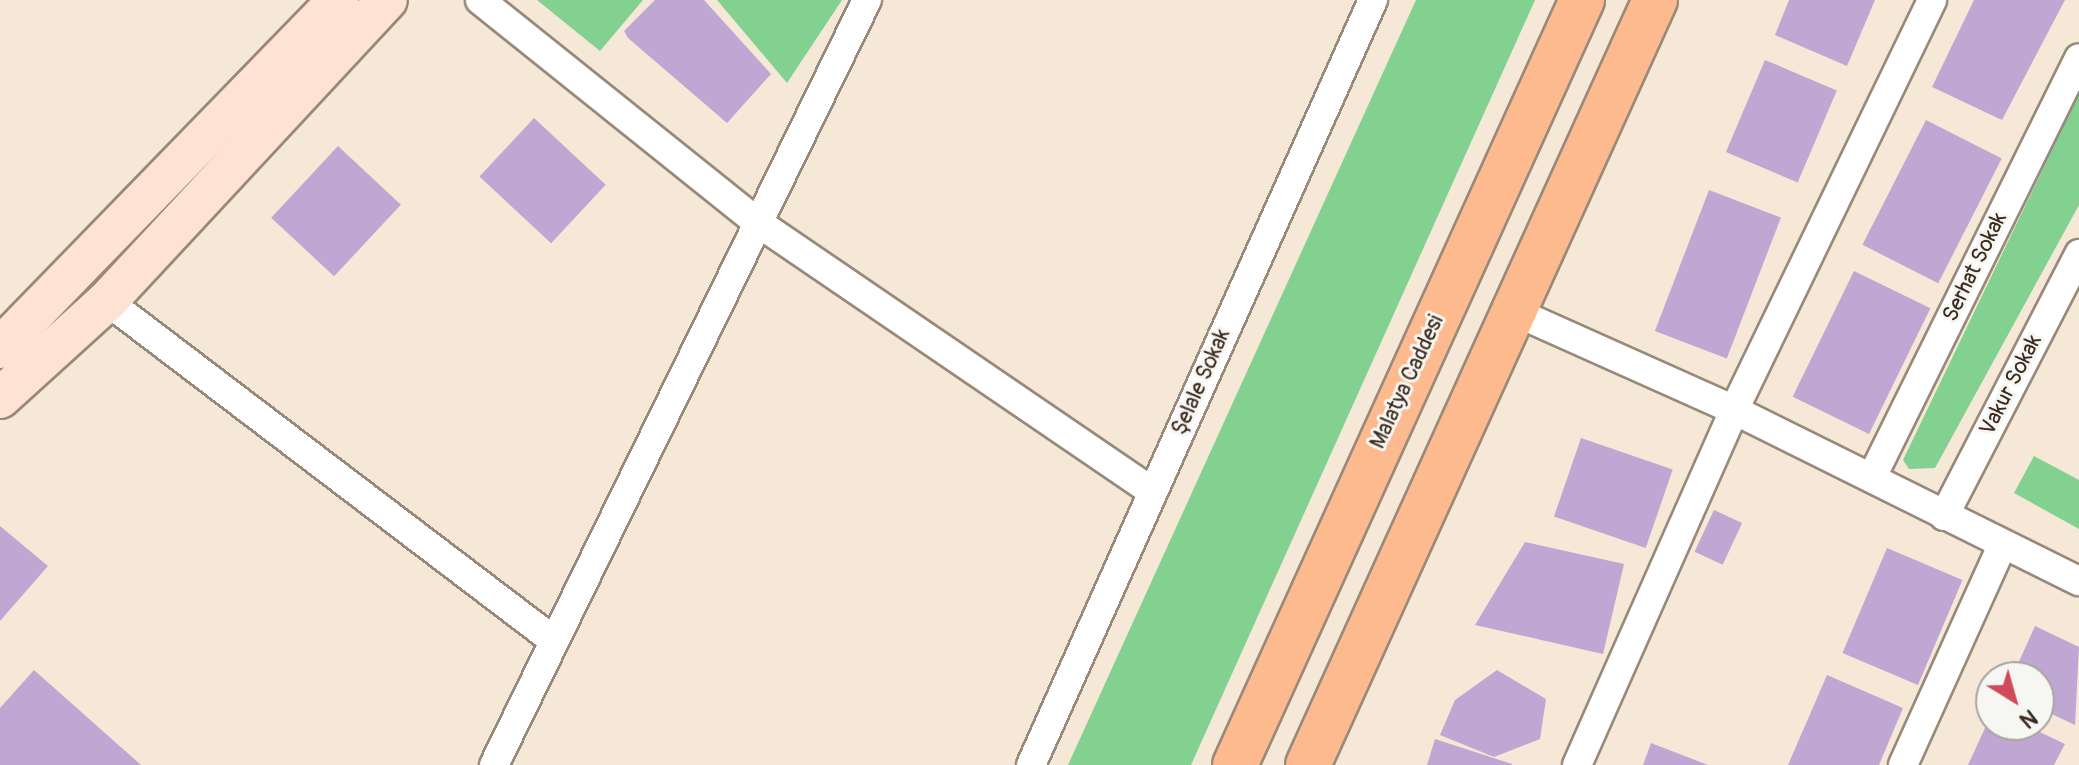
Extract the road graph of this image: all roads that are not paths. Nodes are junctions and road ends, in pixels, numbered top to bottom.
1 (338, 0) edge
2 (387, 0) edge
3 (480, 0) edge
4 (867, 0) edge
5 (1373, 0) edge
6 (1582, 0) edge
7 (1655, 0) edge
8 (1932, 0) edge
9 (2079, 58) edge
10 (760, 224) junction
11 (2079, 254) edge
12 (107, 301) junction
13 (1513, 311) junction
14 (0, 348) edge
15 (0, 398) edge
16 (1734, 410) junction
17 (1872, 477) junction
18 (1152, 491) junction
19 (1944, 516) junction
20 (2002, 546) junction
21 (2079, 581) edge
22 (553, 640) junction
23 (494, 765) edge
24 (1031, 765) edge
25 (1235, 765) edge
26 (1308, 765) edge
27 (1577, 765) edge
28 (1903, 765) edge

1 - 14 street
2 - 12 street
3 - 10 street
4 - 10 street
5 - 18 street, Şelale Sokak
6 - 25 highway, Malatya Caddesi
7 - 13 highway
8 - 16 street
9 - 17 street, Serhat Sokak
10 - 18 street
10 - 22 street
11 - 19 street, Vakur Sokak
12 - 15 street
12 - 22 street
13 - 16 street
13 - 26 highway
16 - 17 street
16 - 27 street
17 - 19 street
18 - 24 street, Şelale Sokak
19 - 20 street
20 - 21 street
20 - 28 street
22 - 23 street

